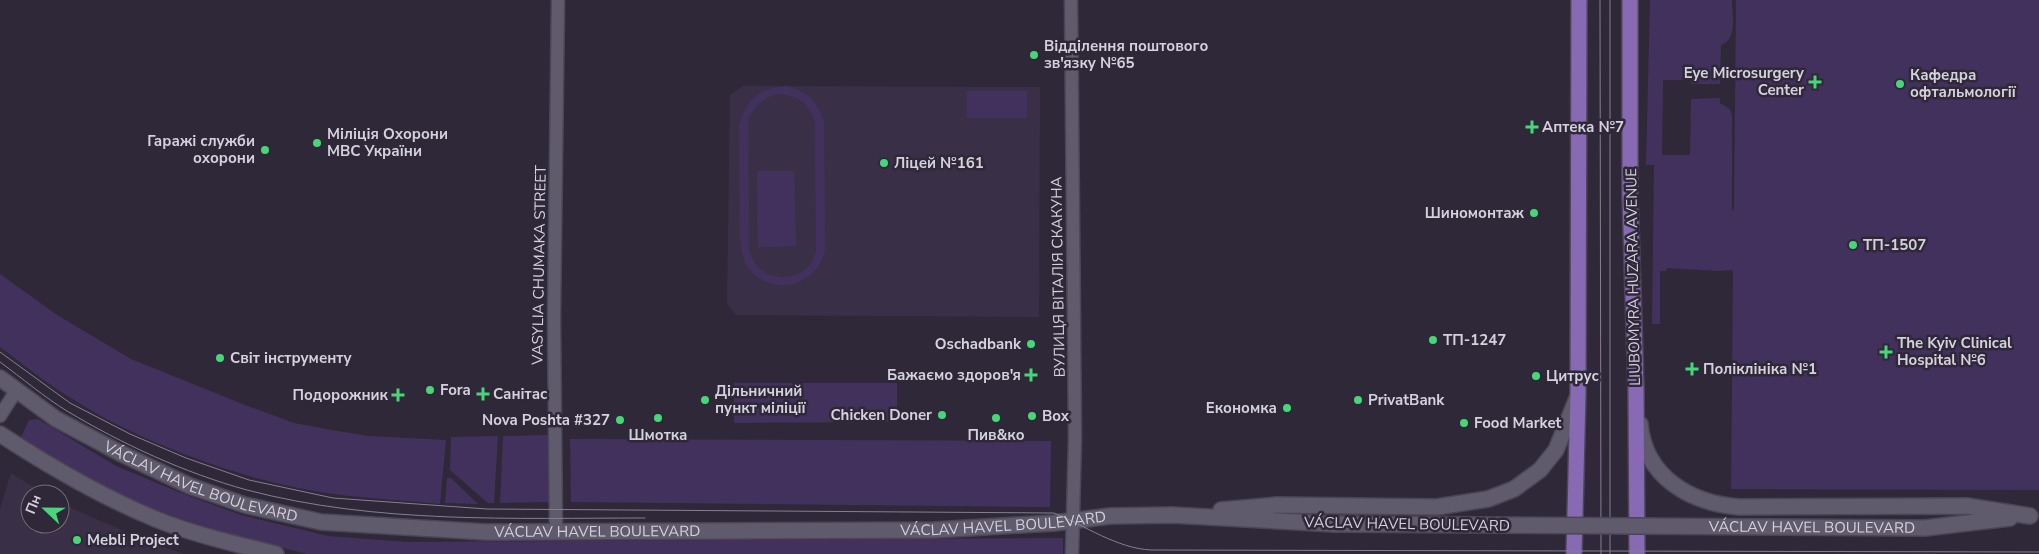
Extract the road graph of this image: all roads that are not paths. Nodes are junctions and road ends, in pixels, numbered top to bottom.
1 (558, 0) edge
2 (1071, 0) edge
3 (1579, 0) edge
4 (1630, 0) edge
5 (0, 378) edge
6 (1636, 390) junction
7 (16, 391) junction
8 (1578, 394) junction
9 (0, 416) edge
10 (0, 434) edge
11 (1172, 515) junction
12 (2034, 516) edge
13 (1073, 520) junction
14 (556, 531) junction
15 (276, 554) edge
16 (1072, 554) edge
17 (1574, 554) edge
18 (1637, 554) edge

1 - 14 street, VASYLIA CHUMAKA STREET
2 - 13 street, ВУЛИЦЯ ВІТАЛІЯ СКАКУНА
3 - 8 main road
4 - 6 main road, LIUBOMYRA HUZARA AVENUE
5 - 7 main road, VÁCLAV HAVEL BOULEVARD
6 - 12 main road
6 - 18 main road, LIUBOMYRA HUZARA AVENUE
7 - 9 street
7 - 14 main road, VÁCLAV HAVEL BOULEVARD
8 - 11 main road
8 - 17 main road
10 - 15 main road
11 - 12 main road, VÁCLAV HAVEL BOULEVARD, bridge
11 - 13 main road, VÁCLAV HAVEL BOULEVARD
13 - 14 main road, VÁCLAV HAVEL BOULEVARD
13 - 16 street, ВУЛИЦЯ ВІТАЛІЯ СКАКУНА

